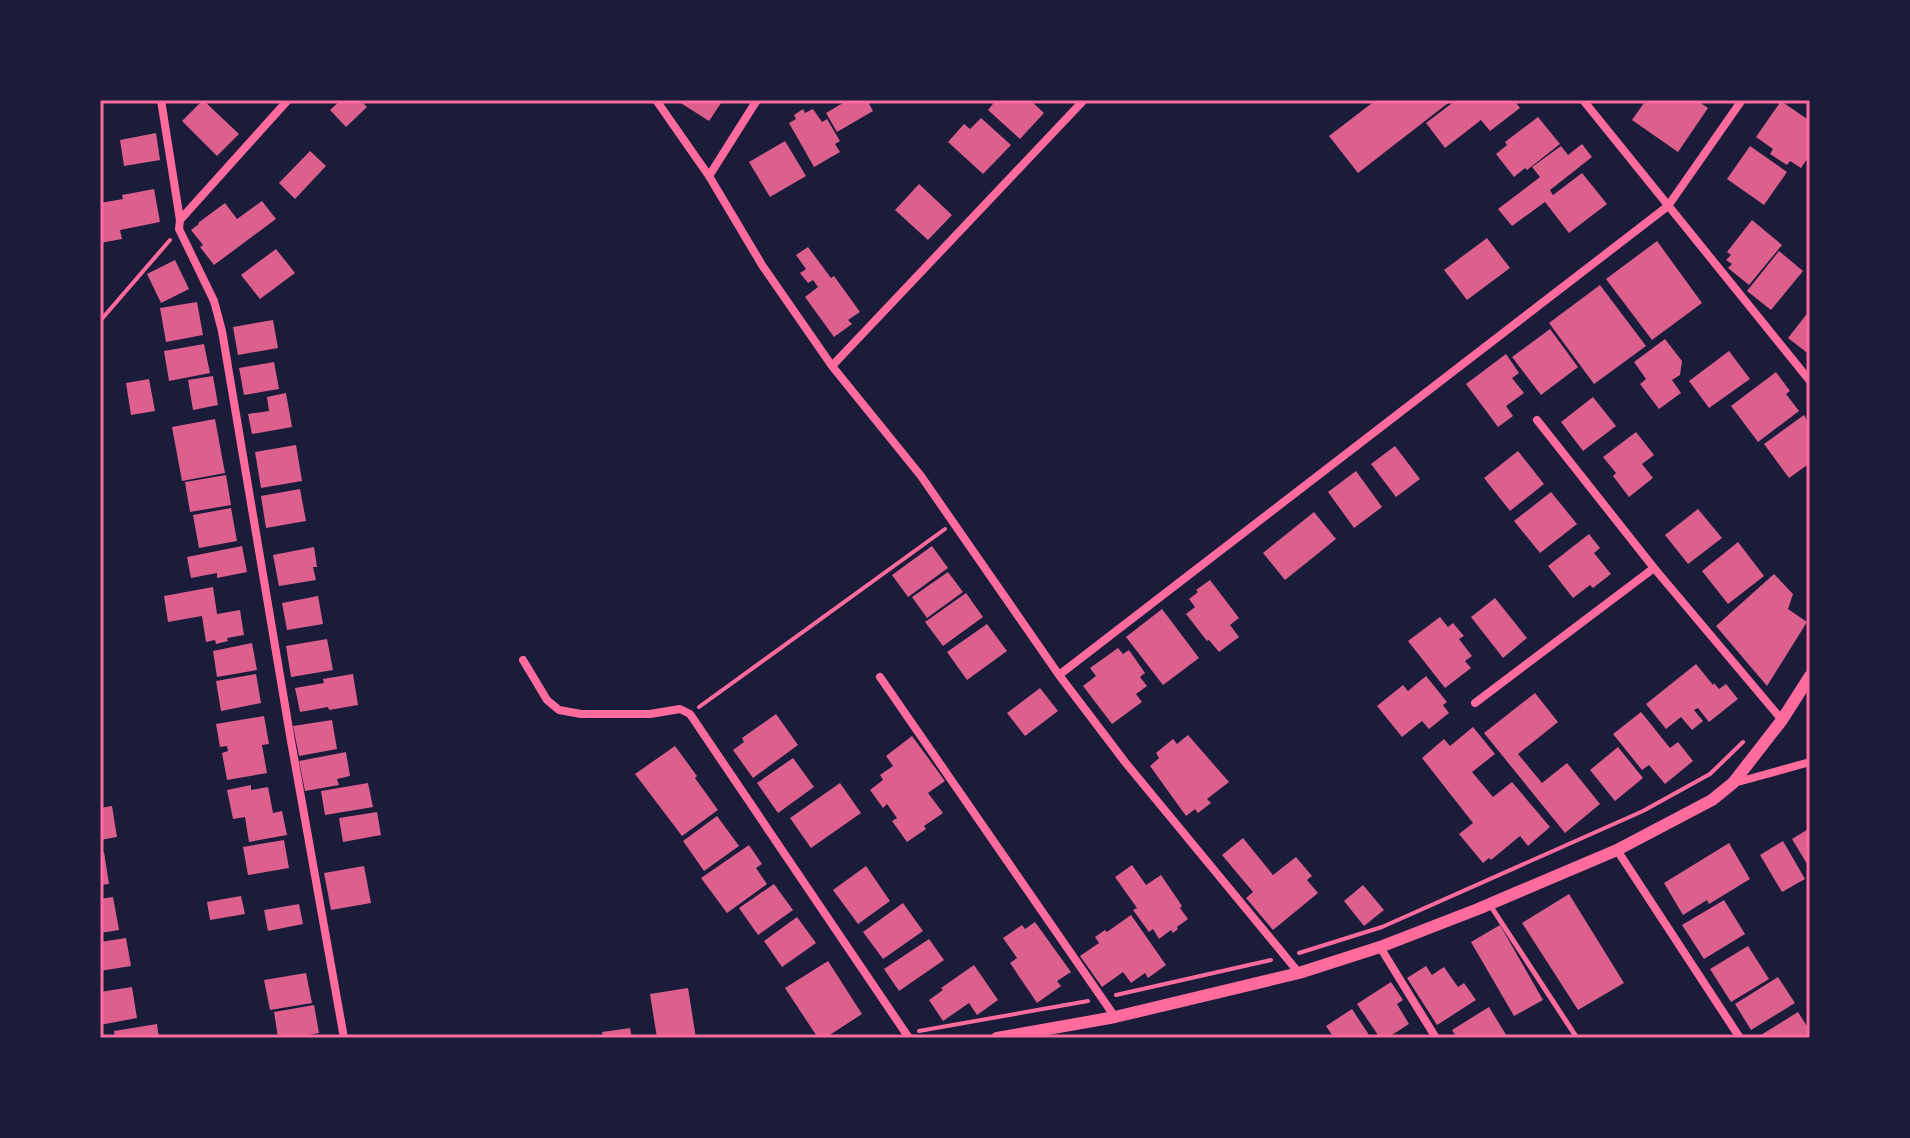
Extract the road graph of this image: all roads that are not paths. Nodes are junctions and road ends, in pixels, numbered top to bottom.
1 (161, 100) edge
2 (288, 100) edge
3 (656, 100) edge
4 (757, 100) edge
5 (1084, 100) edge
6 (1583, 100) edge
7 (1742, 100) edge
8 (709, 176) junction
9 (1668, 206) junction
10 (180, 224) junction
11 (832, 366) junction
12 (1810, 381) edge
13 (1537, 420) dead end
14 (1654, 568) junction
15 (523, 660) dead end
16 (1059, 675) junction
17 (1810, 676) edge
18 (880, 677) dead end
19 (1475, 703) dead end
20 (1782, 720) junction
21 (1810, 762) edge
22 (1733, 783) junction
23 (1617, 850) junction
24 (1490, 904) junction
25 (1380, 947) junction
26 (1299, 973) junction
27 (1115, 1017) junction
28 (907, 1036) edge
29 (344, 1038) edge
30 (997, 1038) edge
31 (1436, 1038) edge
32 (1577, 1038) edge
33 (1740, 1038) edge

1 - 10 street
2 - 10 street
3 - 8 street
4 - 8 street
5 - 11 street
6 - 9 street
7 - 9 street
8 - 11 street
9 - 12 street
9 - 16 street
10 - 29 street
11 - 16 street
13 - 14 street
14 - 19 street
14 - 20 street
15 - 28 street
16 - 26 street
17 - 20 street
18 - 27 street
20 - 22 street
21 - 22 street
22 - 23 street
23 - 24 street
23 - 33 street
24 - 25 street
24 - 32 lane
25 - 26 street
25 - 31 street
26 - 27 street
27 - 30 street

